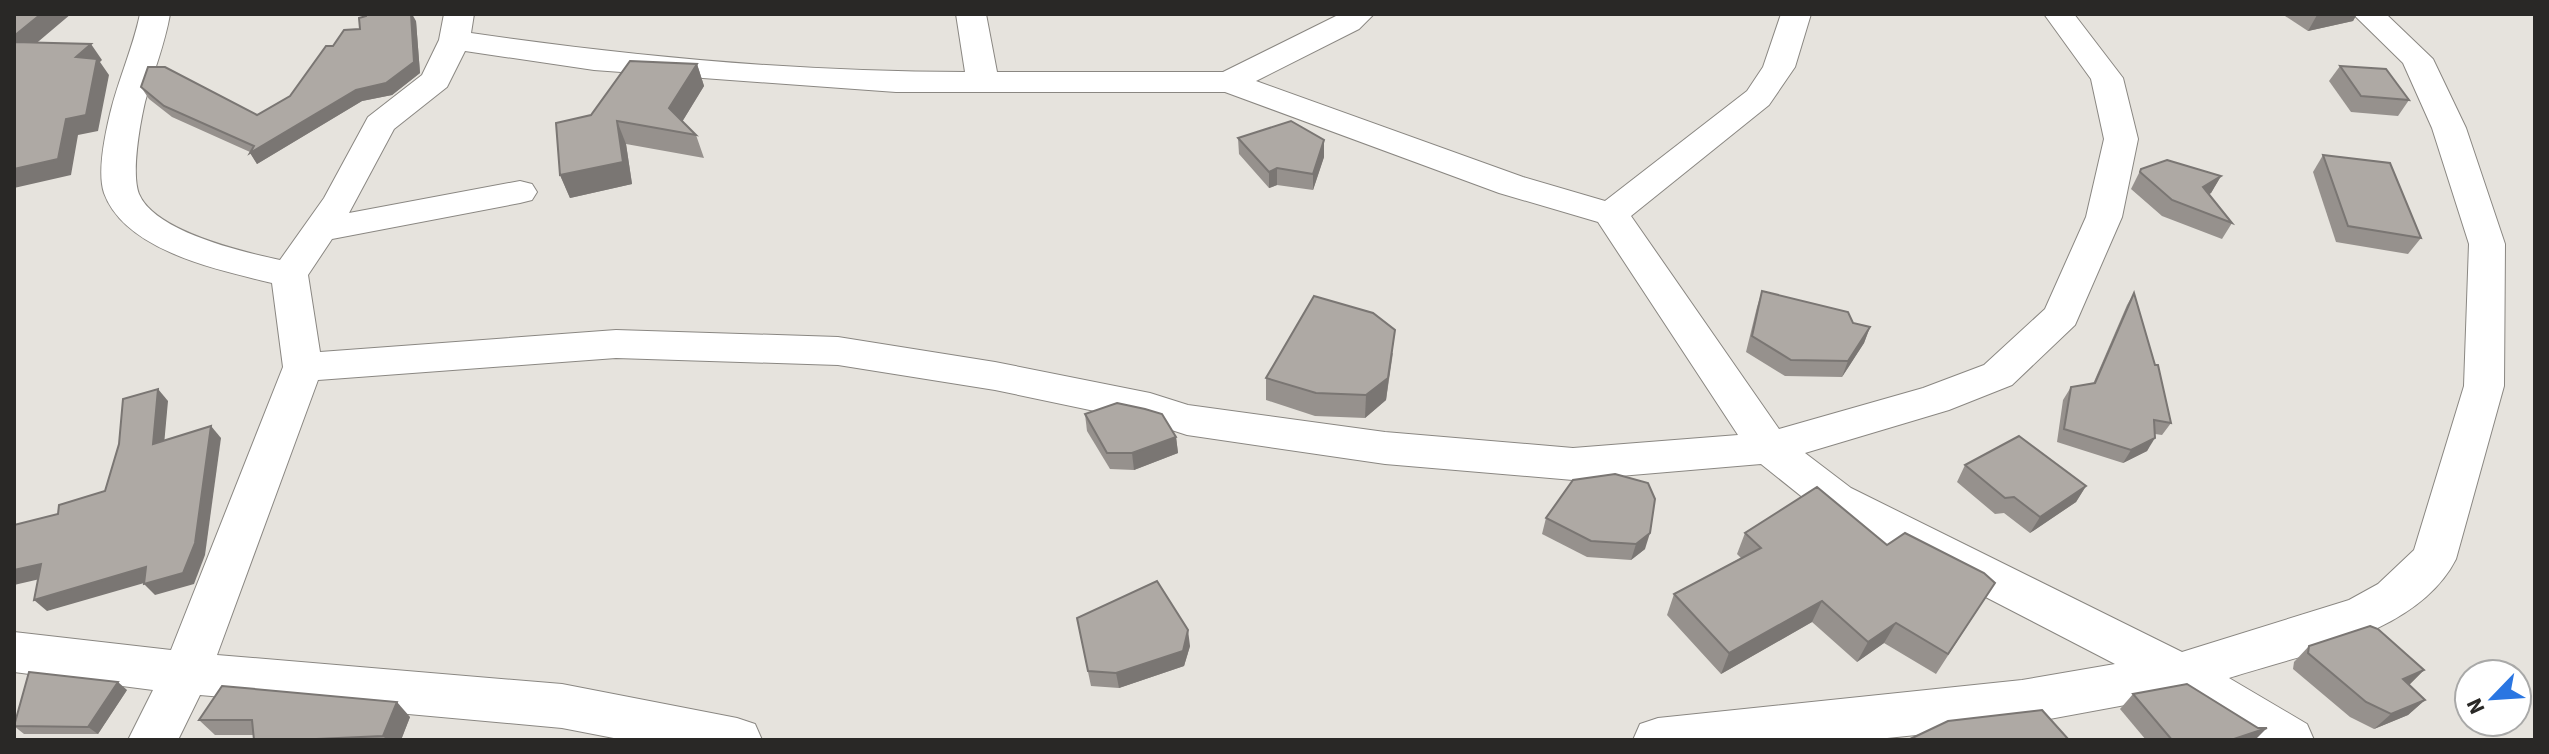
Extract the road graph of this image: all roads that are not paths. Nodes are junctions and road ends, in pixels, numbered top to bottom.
1 (155, 14) edge
2 (971, 14) edge
3 (1359, 14) edge
4 (1796, 14) edge
5 (2059, 14) edge
6 (2368, 14) edge
7 (457, 27) edge
8 (1229, 82) junction
9 (983, 84) junction
10 (520, 192) dead end
11 (1611, 214) junction
12 (319, 230) junction
13 (289, 275) junction
14 (303, 367) junction
15 (1769, 448) junction
16 (14, 652) edge
17 (186, 673) junction
18 (2179, 674) junction
19 (153, 740) edge
20 (737, 740) edge
21 (1658, 740) edge
22 (2289, 740) edge

1 - 13 street
2 - 9 street
3 - 8 street
4 - 11 street
5 - 15 street
6 - 18 street
7 - 9 street
7 - 12 street
8 - 9 street
8 - 11 street
10 - 12 street
11 - 15 street
12 - 13 street
13 - 14 street
14 - 15 street
14 - 17 street
15 - 18 street
16 - 17 street
17 - 19 street
17 - 20 street
18 - 21 street
18 - 22 street

